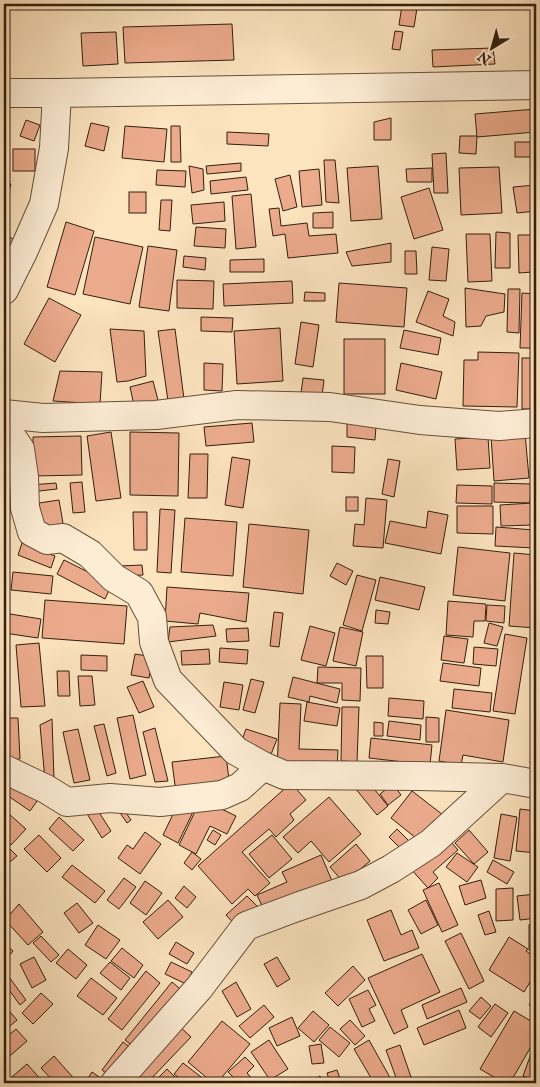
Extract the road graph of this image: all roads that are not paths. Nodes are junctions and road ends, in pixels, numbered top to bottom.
1 (536, 84) edge
2 (4, 93) edge
3 (57, 93) junction
4 (4, 290) edge
5 (4, 414) edge
6 (536, 423) edge
7 (4, 426) edge
8 (263, 766) junction
9 (4, 769) edge
10 (502, 778) junction
11 (536, 784) edge
12 (115, 1083) edge

1 - 3 street
2 - 3 street
3 - 4 street
5 - 6 street
7 - 8 street
8 - 9 street
8 - 10 street
10 - 11 street
10 - 12 street

